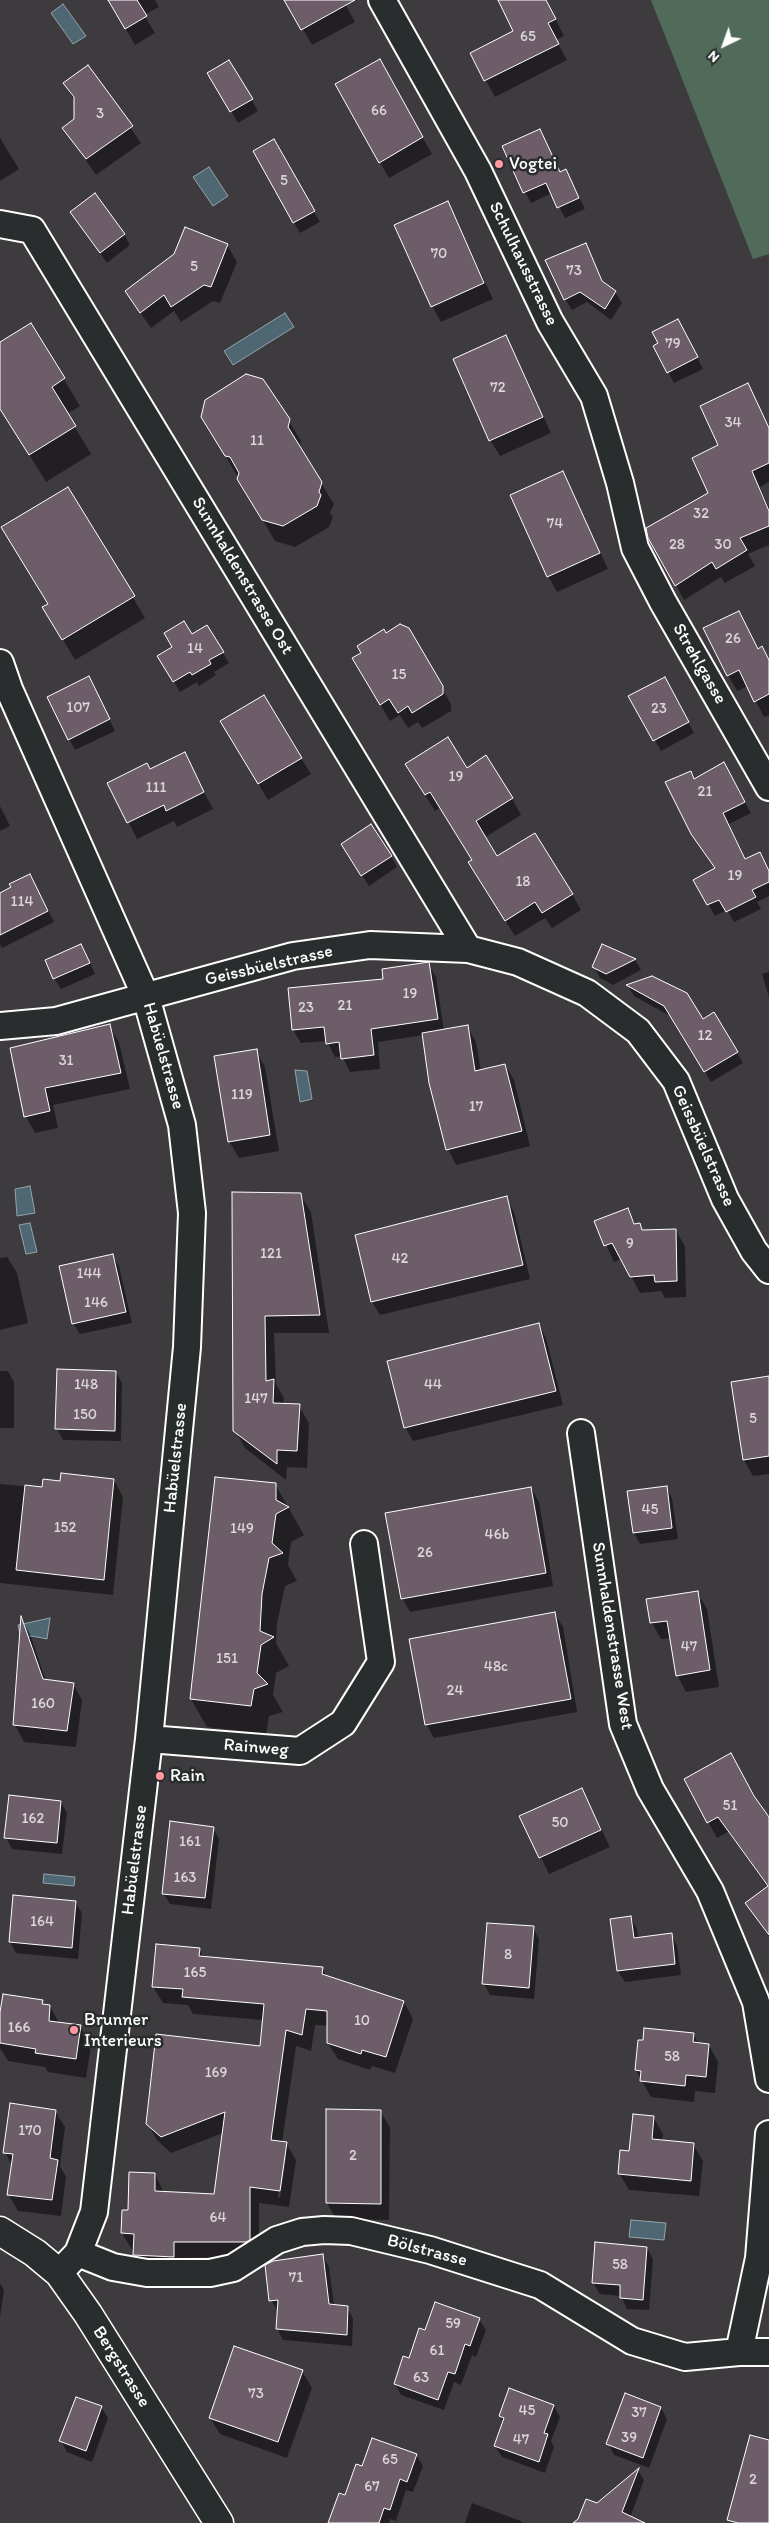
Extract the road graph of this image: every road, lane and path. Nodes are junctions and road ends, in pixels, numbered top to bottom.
1 (382, 0) edge
2 (0, 224) edge
3 (632, 540) joint
4 (0, 663) edge
5 (769, 787) edge
6 (468, 949) junction
7 (146, 997) junction
8 (0, 1026) edge
9 (769, 1270) edge
10 (581, 1433) dead end
11 (364, 1544) dead end
12 (149, 1739) junction
13 (769, 2079) edge
14 (769, 2134) edge
15 (0, 2231) edge
16 (78, 2253) junction
17 (59, 2273) junction
18 (739, 2352) junction
19 (769, 2352) edge
20 (220, 2523) edge

1 - 3 street, Schulhausstrasse
2 - 6 street, Sunnhaldenstrasse Ost
3 - 5 street, Strehlgasse
4 - 7 street, Habüelstrasse
6 - 7 street, Geissbüelstrasse
6 - 9 street, Geissbüelstrasse
7 - 8 street, Geissbüelstrasse
7 - 12 street, Habüelstrasse
10 - 13 street, Sunnhaldenstrasse West
11 - 12 street, Rainweg
12 - 16 street, Habüelstrasse
14 - 18 street
15 - 17 street, Bergstrasse
16 - 17 street, Habüelstrasse
16 - 18 street, Bölstrasse
17 - 20 street, Bergstrasse
18 - 19 street, Bölstrasse

